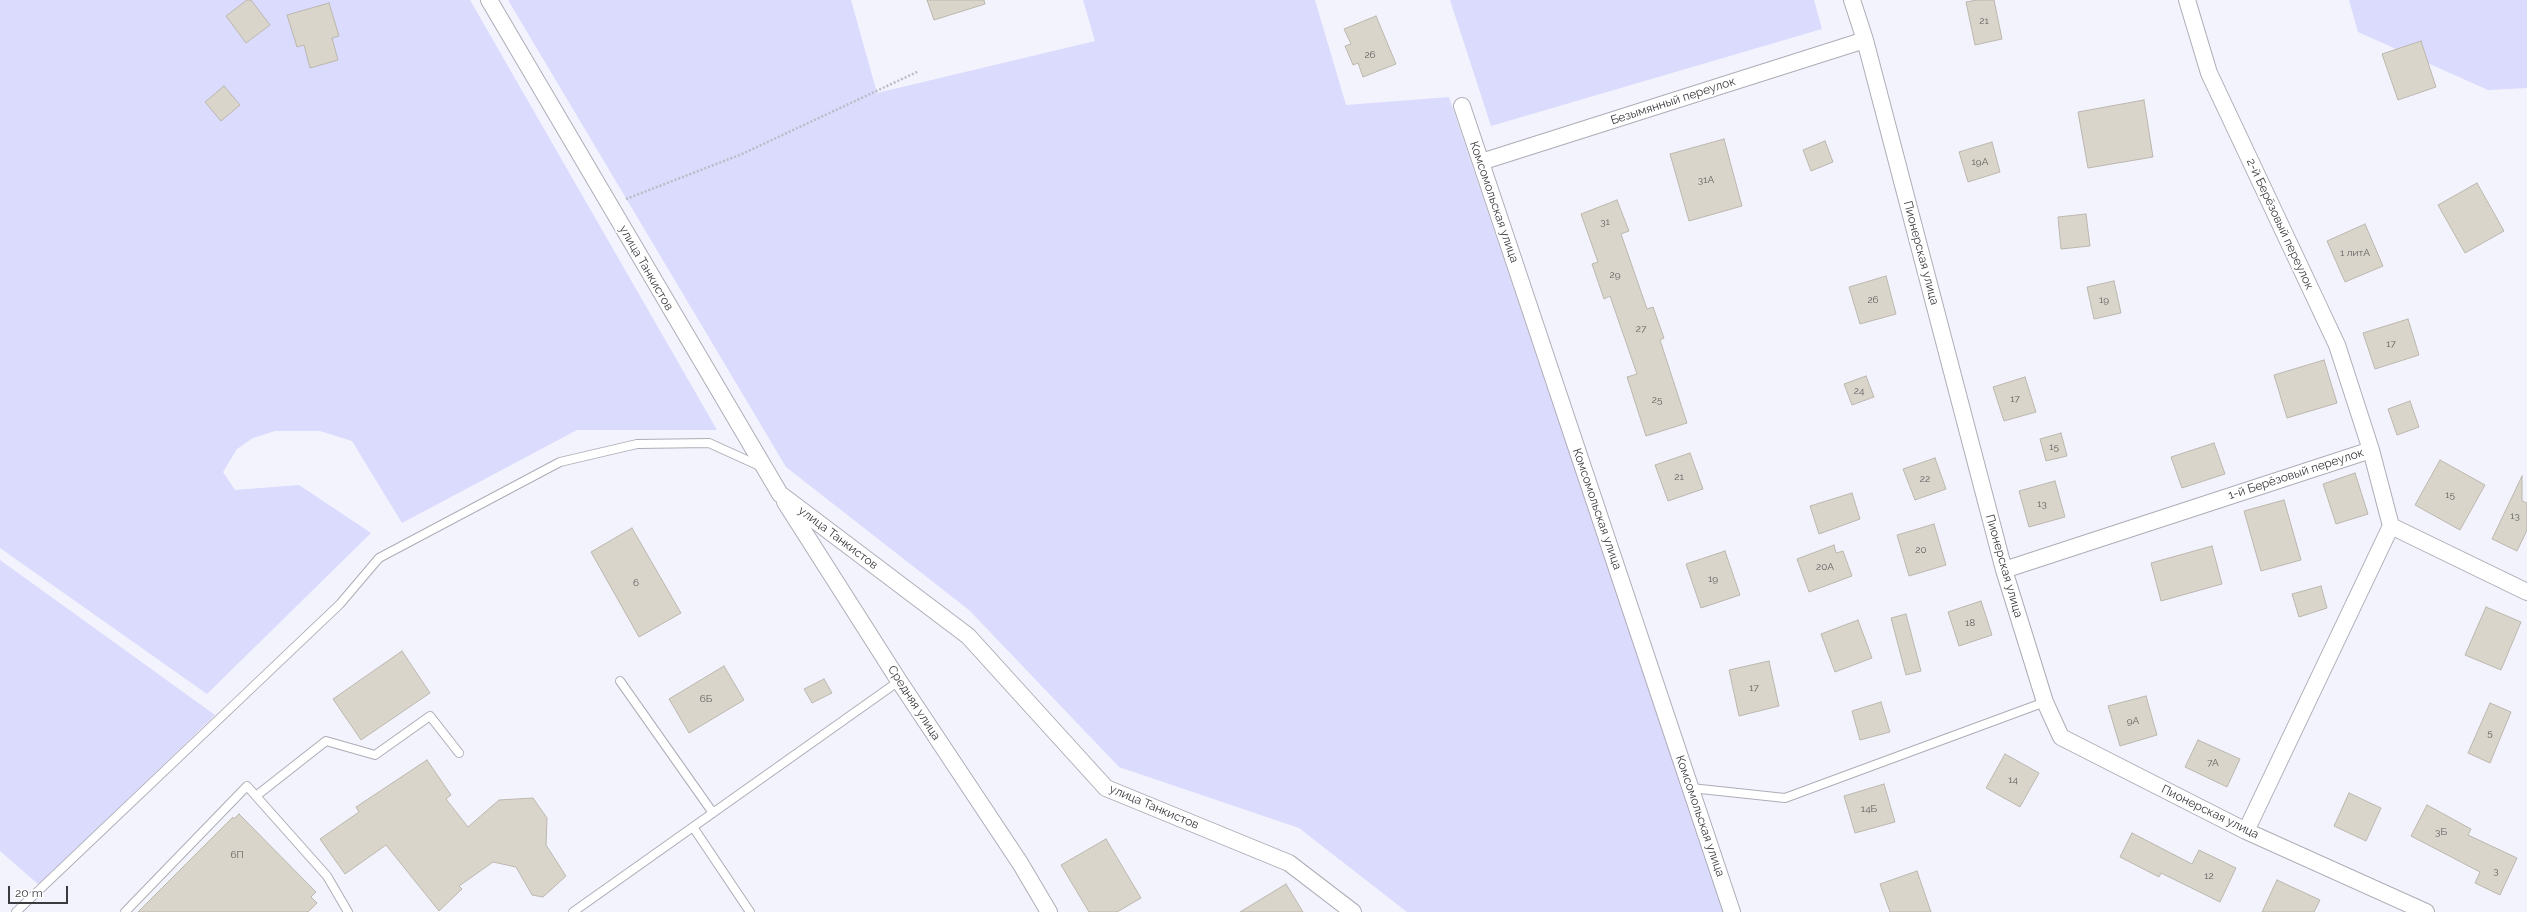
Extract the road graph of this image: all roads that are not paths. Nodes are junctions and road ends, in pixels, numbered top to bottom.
1 (488, 0) edge
2 (1852, 0) edge
3 (2187, 0) edge
4 (1865, 40) junction
5 (1462, 106) dead end
6 (1481, 162) junction
7 (2371, 450) junction
8 (763, 468) junction
9 (780, 494) junction
10 (2391, 526) junction
11 (2004, 570) junction
12 (2527, 592) edge
13 (620, 681) dead end
14 (899, 681) junction
15 (2045, 702) junction
16 (459, 753) dead end
17 (1691, 788) junction
18 (256, 796) junction
19 (713, 813) junction
20 (693, 827) junction
21 (2246, 831) junction
22 (19, 911) edge
23 (126, 912) edge
24 (348, 912) edge
25 (573, 912) edge
26 (750, 912) edge
27 (1049, 912) edge
28 (1353, 912) edge
29 (1732, 912) edge
30 (2426, 912) edge

1 - 8 street, улица Танкистов
2 - 4 street, Пионерская улица
3 - 7 street, 2-й Берёзовый переулок
4 - 6 street, Безымянный переулок
4 - 11 street, Пионерская улица
5 - 6 street, Комсомольская улица
6 - 17 street, Комсомольская улица
7 - 10 street, 1-й Берёзовый переулок
7 - 11 street, 1-й Берёзовый переулок
8 - 9 street, улица Танкистов
8 - 22 lane
9 - 14 street, Средняя улица
9 - 28 street, улица Танкистов
10 - 12 street
10 - 21 street
11 - 15 street, Пионерская улица
13 - 19 lane
14 - 19 lane
14 - 27 street, Средняя улица
15 - 17 lane
15 - 21 street, Пионерская улица
16 - 18 lane
17 - 29 street, Комсомольская улица
18 - 23 lane
18 - 24 lane
19 - 20 lane
20 - 25 lane
20 - 26 lane
21 - 30 street, Пионерская улица

